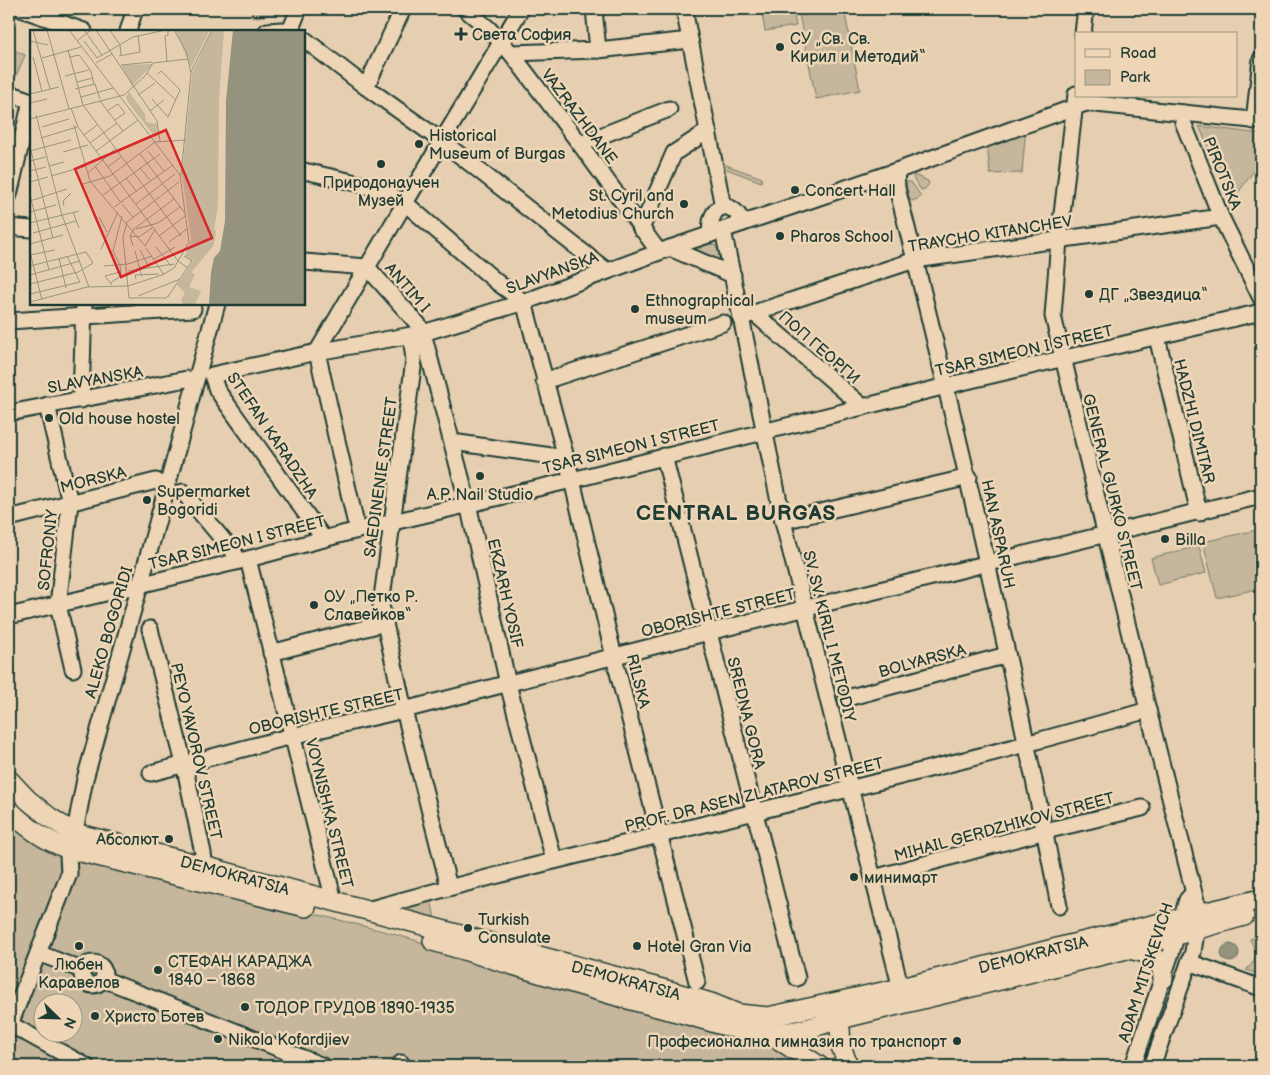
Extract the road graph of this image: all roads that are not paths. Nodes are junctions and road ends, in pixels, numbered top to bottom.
1 (21, 9) edge
2 (136, 9) edge
3 (299, 9) edge
4 (402, 9) edge
5 (465, 9) edge
6 (521, 9) edge
7 (594, 9) edge
8 (684, 9) edge
9 (59, 15) edge
10 (1085, 16) dead end
11 (82, 30) edge
12 (128, 30) edge
13 (291, 30) edge
14 (1083, 32) edge
15 (305, 40) edge
16 (690, 40) junction
17 (506, 48) junction
18 (598, 50) junction
19 (1261, 59) edge
20 (366, 87) junction
21 (9, 93) edge
22 (1076, 100) edge
23 (30, 101) edge
24 (30, 105) edge
25 (669, 110) dead end
26 (1183, 113) junction
27 (1258, 121) edge
28 (708, 131) junction
29 (443, 142) junction
30 (580, 144) junction
31 (305, 171) edge
32 (896, 171) junction
33 (9, 195) edge
34 (404, 206) junction
35 (723, 207) junction
36 (1221, 217) junction
37 (743, 223) junction
38 (9, 227) edge
39 (30, 229) edge
40 (642, 229) junction
41 (717, 232) junction
42 (1059, 240) junction
43 (664, 250) junction
44 (915, 260) junction
45 (305, 262) edge
46 (367, 267) junction
47 (607, 271) junction
48 (733, 275) junction
49 (1261, 298) edge
50 (524, 302) junction
51 (217, 305) edge
52 (193, 309) dead end
53 (84, 310) edge
54 (1261, 312) edge
55 (747, 316) junction
56 (9, 321) edge
57 (723, 323) dead end
58 (417, 334) junction
59 (1157, 337) junction
60 (317, 352) junction
61 (1063, 359) junction
62 (212, 375) joint
63 (187, 379) dead end
64 (544, 381) junction
65 (945, 386) junction
66 (81, 400) junction
67 (47, 405) junction
68 (863, 407) junction
69 (9, 413) edge
70 (764, 431) junction
71 (452, 442) junction
72 (664, 456) junction
73 (566, 458) junction
74 (969, 477) junction
75 (572, 480) junction
76 (156, 481) dead end
77 (183, 492) dead end
78 (1261, 496) edge
79 (70, 503) junction
80 (468, 504) junction
81 (1199, 513) junction
82 (9, 518) edge
83 (355, 520) dead end
84 (783, 521) junction
85 (391, 522) junction
86 (1106, 535) junction
87 (324, 539) junction
88 (242, 561) junction
89 (987, 565) junction
90 (140, 585) junction
91 (58, 605) junction
92 (805, 608) junction
93 (9, 616) edge
94 (385, 623) junction
95 (150, 629) dead end
96 (709, 632) junction
97 (271, 653) junction
98 (1007, 655) junction
99 (614, 657) junction
100 (73, 669) dead end
101 (508, 684) junction
102 (847, 698) dead end
103 (404, 710) junction
104 (1148, 710) junction
105 (292, 736) junction
106 (1026, 744) junction
107 (184, 764) junction
108 (151, 773) dead end
109 (9, 780) edge
110 (852, 789) junction
111 (1142, 808) dead end
112 (9, 810) edge
113 (753, 811) junction
114 (76, 826) dead end
115 (1045, 831) junction
116 (660, 834) junction
117 (68, 854) dead end
118 (554, 860) junction
119 (201, 873) junction
120 (874, 878) junction
121 (449, 887) junction
122 (1193, 892) joint
123 (1261, 899) edge
124 (334, 901) junction
125 (1059, 906) dead end
126 (367, 910) junction
127 (1261, 911) edge
128 (1188, 924) junction
129 (1127, 949) junction
130 (38, 953) junction
131 (1189, 962) junction
132 (797, 978) dead end
133 (1163, 979) junction
134 (697, 982) dead end
135 (1261, 988) edge
136 (902, 996) junction
137 (818, 1007) junction
138 (836, 1020) junction
139 (9, 1025) edge
140 (769, 1033) junction
141 (86, 1066) edge
142 (323, 1066) edge
143 (399, 1066) edge
144 (404, 1066) edge
145 (819, 1066) edge
146 (848, 1066) edge
147 (1133, 1066) edge
148 (1152, 1066) edge

1 - 9 street
2 - 12 street
3 - 13 street
4 - 20 street
5 - 17 street, VAZRAZHDANE
6 - 17 street
7 - 18 street
8 - 16 street
9 - 11 street
10 - 14 street
15 - 20 street
16 - 18 street
16 - 28 street
17 - 18 street
17 - 29 street
17 - 30 street, VAZRAZHDANE
19 - 27 street
20 - 29 street
21 - 23 street
22 - 26 street, SLAVYANSKA
22 - 32 street, SLAVYANSKA
22 - 42 street, GENERAL GURKO STREET
24 - 33 street
25 - 30 street
26 - 27 street, SLAVYANSKA
26 - 36 street, PIROTSKA
28 - 35 street
28 - 40 street
29 - 34 street
29 - 47 street
30 - 40 street, VAZRAZHDANE
31 - 34 street
32 - 37 street, SLAVYANSKA
32 - 44 street, HAN ASPARUH
34 - 46 street
34 - 50 street
35 - 37 street
35 - 41 street
36 - 42 street, TRAYCHO KITANCHEV
36 - 49 street, PIROTSKA
37 - 41 street, SLAVYANSKA
38 - 39 street
40 - 43 street, VAZRAZHDANE
41 - 43 street, SLAVYANSKA
41 - 48 street, SV. SV. KIRIL I METODIY
42 - 44 street, TRAYCHO KITANCHEV
42 - 61 street, GENERAL GURKO STREET
43 - 47 street, SLAVYANSKA
43 - 48 street
44 - 55 street, TRAYCHO KITANCHEV
44 - 65 street, HAN ASPARUH
45 - 46 street, ANTIM I
46 - 58 street, ANTIM I
46 - 60 street
47 - 50 street, SLAVYANSKA
48 - 55 street, SV. SV. KIRIL I METODIY
50 - 58 street, SLAVYANSKA
50 - 64 street, RILSKA
51 - 90 street, ALEKO BOGORIDI
52 - 53 street
53 - 56 street
53 - 66 street
54 - 59 street, TSAR SIMEON I STREET
55 - 68 street, ПОП ГЕОРГИ
55 - 70 street, SV. SV. KIRIL I METODIY
57 - 64 street
58 - 60 street, SLAVYANSKA
58 - 71 street, EKZARH YOSIF
58 - 85 street, SAEDINENIE STREET
59 - 61 street, TSAR SIMEON I STREET
59 - 81 street, HADZHI DIMITAR
60 - 62 street, SLAVYANSKA
60 - 83 street
61 - 65 street, TSAR SIMEON I STREET
61 - 86 street, GENERAL GURKO STREET
62 - 87 street, STEFAN KARADZHA
63 - 66 street, SLAVYANSKA
64 - 73 street, RILSKA
65 - 68 street, TSAR SIMEON I STREET
65 - 74 street, HAN ASPARUH
66 - 67 street, SLAVYANSKA
67 - 69 street, SLAVYANSKA
67 - 79 street, SOFRONIY
68 - 70 street, TSAR SIMEON I STREET
70 - 72 street, TSAR SIMEON I STREET
70 - 84 street, SV. SV. KIRIL I METODIY
71 - 73 street
71 - 80 street, EKZARH YOSIF
72 - 75 street, TSAR SIMEON I STREET
72 - 96 street, SREDNA GORA
73 - 75 street, RILSKA
74 - 84 street
74 - 89 street, HAN ASPARUH
75 - 80 street, TSAR SIMEON I STREET
75 - 99 street, RILSKA
76 - 79 street, MORSKA
77 - 88 street
78 - 81 street, OBORISHTE STREET
79 - 82 street, MORSKA
79 - 91 street, SOFRONIY
80 - 85 street, TSAR SIMEON I STREET
80 - 101 street, EKZARH YOSIF
81 - 86 street, OBORISHTE STREET
84 - 92 street, SV. SV. KIRIL I METODIY
85 - 87 street, TSAR SIMEON I STREET
85 - 94 street, SAEDINENIE STREET
86 - 89 street, OBORISHTE STREET
86 - 104 street, GENERAL GURKO STREET
87 - 88 street, TSAR SIMEON I STREET
88 - 90 street, TSAR SIMEON I STREET
88 - 97 street, VOYNISHKA STREET
89 - 92 street, OBORISHTE STREET
89 - 98 street, HAN ASPARUH
90 - 91 street, TSAR SIMEON I STREET
90 - 114 street, ALEKO BOGORIDI
91 - 93 street, TSAR SIMEON I STREET
91 - 100 street, SOFRONIY
92 - 96 street, OBORISHTE STREET
92 - 110 street, SV. SV. KIRIL I METODIY
94 - 97 street
94 - 103 street, SAEDINENIE STREET
95 - 107 street, PEYO YAVOROV STREET
96 - 99 street, OBORISHTE STREET
96 - 113 street, SREDNA GORA
97 - 105 street, VOYNISHKA STREET
98 - 102 street, BOLYARSKA
98 - 106 street, HAN ASPARUH
99 - 101 street, OBORISHTE STREET
99 - 116 street, RILSKA
101 - 103 street, OBORISHTE STREET
101 - 118 street, EKZARH YOSIF
103 - 105 street, OBORISHTE STREET
103 - 121 street, SAEDINENIE STREET
104 - 106 street, PROF. DR ASEN ZLATAROV STREET
104 - 122 street, GENERAL GURKO STREET
105 - 107 street, OBORISHTE STREET
105 - 124 street, VOYNISHKA STREET
106 - 110 street, PROF. DR ASEN ZLATAROV STREET
106 - 115 street, HAN ASPARUH
107 - 108 street, OBORISHTE STREET
107 - 119 street, PEYO YAVOROV STREET
109 - 119 main road, DEMOKRATSIA
110 - 113 street, PROF. DR ASEN ZLATAROV STREET
110 - 120 street, SV. SV. KIRIL I METODIY
111 - 115 street, MIHAIL GERDZHIKOV STREET
112 - 119 main road, DEMOKRATSIA
113 - 116 street, PROF. DR ASEN ZLATAROV STREET
113 - 132 street, SREDNA GORA
115 - 120 street, MIHAIL GERDZHIKOV STREET
115 - 125 street, HAN ASPARUH
116 - 118 street, PROF. DR ASEN ZLATAROV STREET
116 - 134 street, RILSKA
117 - 130 street
118 - 121 street, PROF. DR ASEN ZLATAROV STREET
119 - 124 main road, DEMOKRATSIA
119 - 140 main road, DEMOKRATSIA
120 - 136 street, SV. SV. KIRIL I METODIY
121 - 126 street, PROF. DR ASEN ZLATAROV STREET
122 - 128 street, ADAM MITSKEVICH
123 - 128 main road, DEMOKRATSIA
124 - 126 main road, DEMOKRATSIA
126 - 137 main road, DEMOKRATSIA
127 - 128 main road, DEMOKRATSIA
128 - 129 main road, DEMOKRATSIA
128 - 131 street, ADAM MITSKEVICH
128 - 133 street, ADAM MITSKEVICH
128 - 136 main road, DEMOKRATSIA
129 - 133 main road
129 - 136 main road, DEMOKRATSIA
130 - 139 street
130 - 142 street
131 - 135 street
131 - 148 street, ADAM MITSKEVICH
133 - 147 street, ADAM MITSKEVICH
136 - 137 main road, DEMOKRATSIA
136 - 138 main road, DEMOKRATSIA
137 - 138 main road
138 - 140 main road, DEMOKRATSIA
138 - 146 main road
139 - 141 street
140 - 145 main road
143 - 144 street

